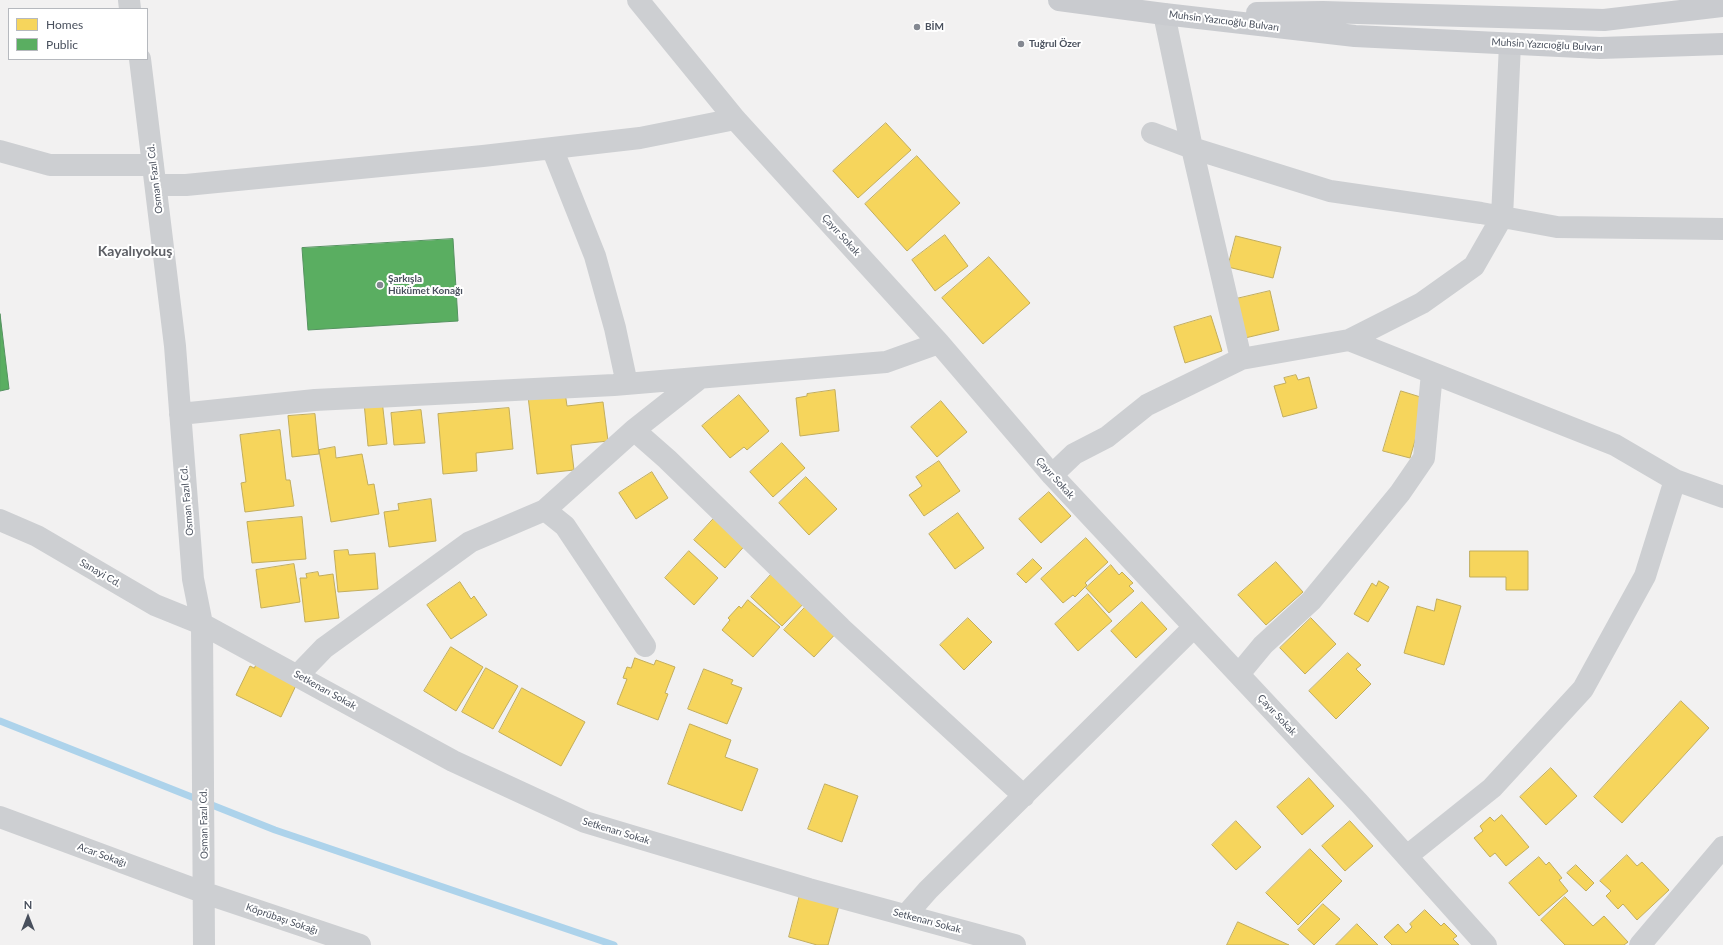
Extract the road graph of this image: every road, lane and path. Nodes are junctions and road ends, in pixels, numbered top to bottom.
1 (638, 0) edge
2 (1059, 0) edge
3 (1723, 6) edge
4 (1164, 14) junction
5 (1510, 44) junction
6 (1723, 44) edge
7 (140, 60) edge
8 (736, 119) junction
9 (1152, 133) dead end
10 (552, 148) junction
11 (1192, 148) junction
12 (0, 151) edge
13 (154, 175) junction
14 (1502, 217) junction
15 (1723, 229) edge
16 (1349, 340) junction
17 (939, 343) junction
18 (1241, 359) junction
19 (1432, 373) junction
20 (700, 378) junction
21 (628, 384) junction
22 (180, 414) junction
23 (634, 430) junction
24 (1052, 475) junction
25 (1675, 480) junction
26 (1723, 498) edge
27 (545, 510) junction
28 (0, 520) edge
29 (202, 624) junction
30 (1194, 627) junction
31 (645, 646) dead end
32 (1239, 674) junction
33 (298, 675) junction
34 (1024, 796) junction
35 (0, 817) edge
36 (1723, 847) edge
37 (1407, 856) junction
38 (204, 884) junction
39 (906, 915) junction
40 (204, 945) edge
41 (360, 945) edge
42 (1015, 945) edge
43 (1486, 945) edge
44 (1640, 945) edge

1 - 8 street, Çayır Sokak
2 - 4 main road
3 - 4 main road, Muhsin Yazıcıoğlu Bulvarı
4 - 5 main road, Muhsin Yazıcıoğlu Bulvarı
4 - 11 street
5 - 6 main road, Muhsin Yazıcıoğlu Bulvarı
5 - 14 street
7 - 13 street, Osman Fazıl Cd.
8 - 10 street
8 - 17 street, Çayır Sokak
9 - 11 street
10 - 13 street
10 - 21 street
11 - 14 street
11 - 18 street
12 - 13 street
13 - 22 street, Osman Fazıl Cd.
14 - 15 street
14 - 16 street
16 - 18 street
16 - 19 street
17 - 20 street
17 - 24 street, Çayır Sokak
18 - 24 street
19 - 25 street
19 - 32 street
20 - 21 street
20 - 23 street
21 - 22 street
22 - 29 street, Osman Fazıl Cd.
23 - 27 street
23 - 34 street
24 - 30 street, Çayır Sokak
25 - 26 street
25 - 37 street
27 - 31 street
27 - 33 street
28 - 29 street, Sanayi Cd.
29 - 33 street, Setkenarı Sokak
29 - 38 street, Osman Fazıl Cd.
30 - 32 street, Çayır Sokak
30 - 34 street
32 - 37 street, Çayır Sokak
33 - 39 street, Setkenarı Sokak
34 - 39 street
35 - 38 street, Acar Sokağı
36 - 44 street
37 - 43 street, Çayır Sokak
38 - 40 street, Osman Fazıl Cd.
38 - 41 street, Köprübaşı Sokağı
39 - 42 street, Setkenarı Sokak

